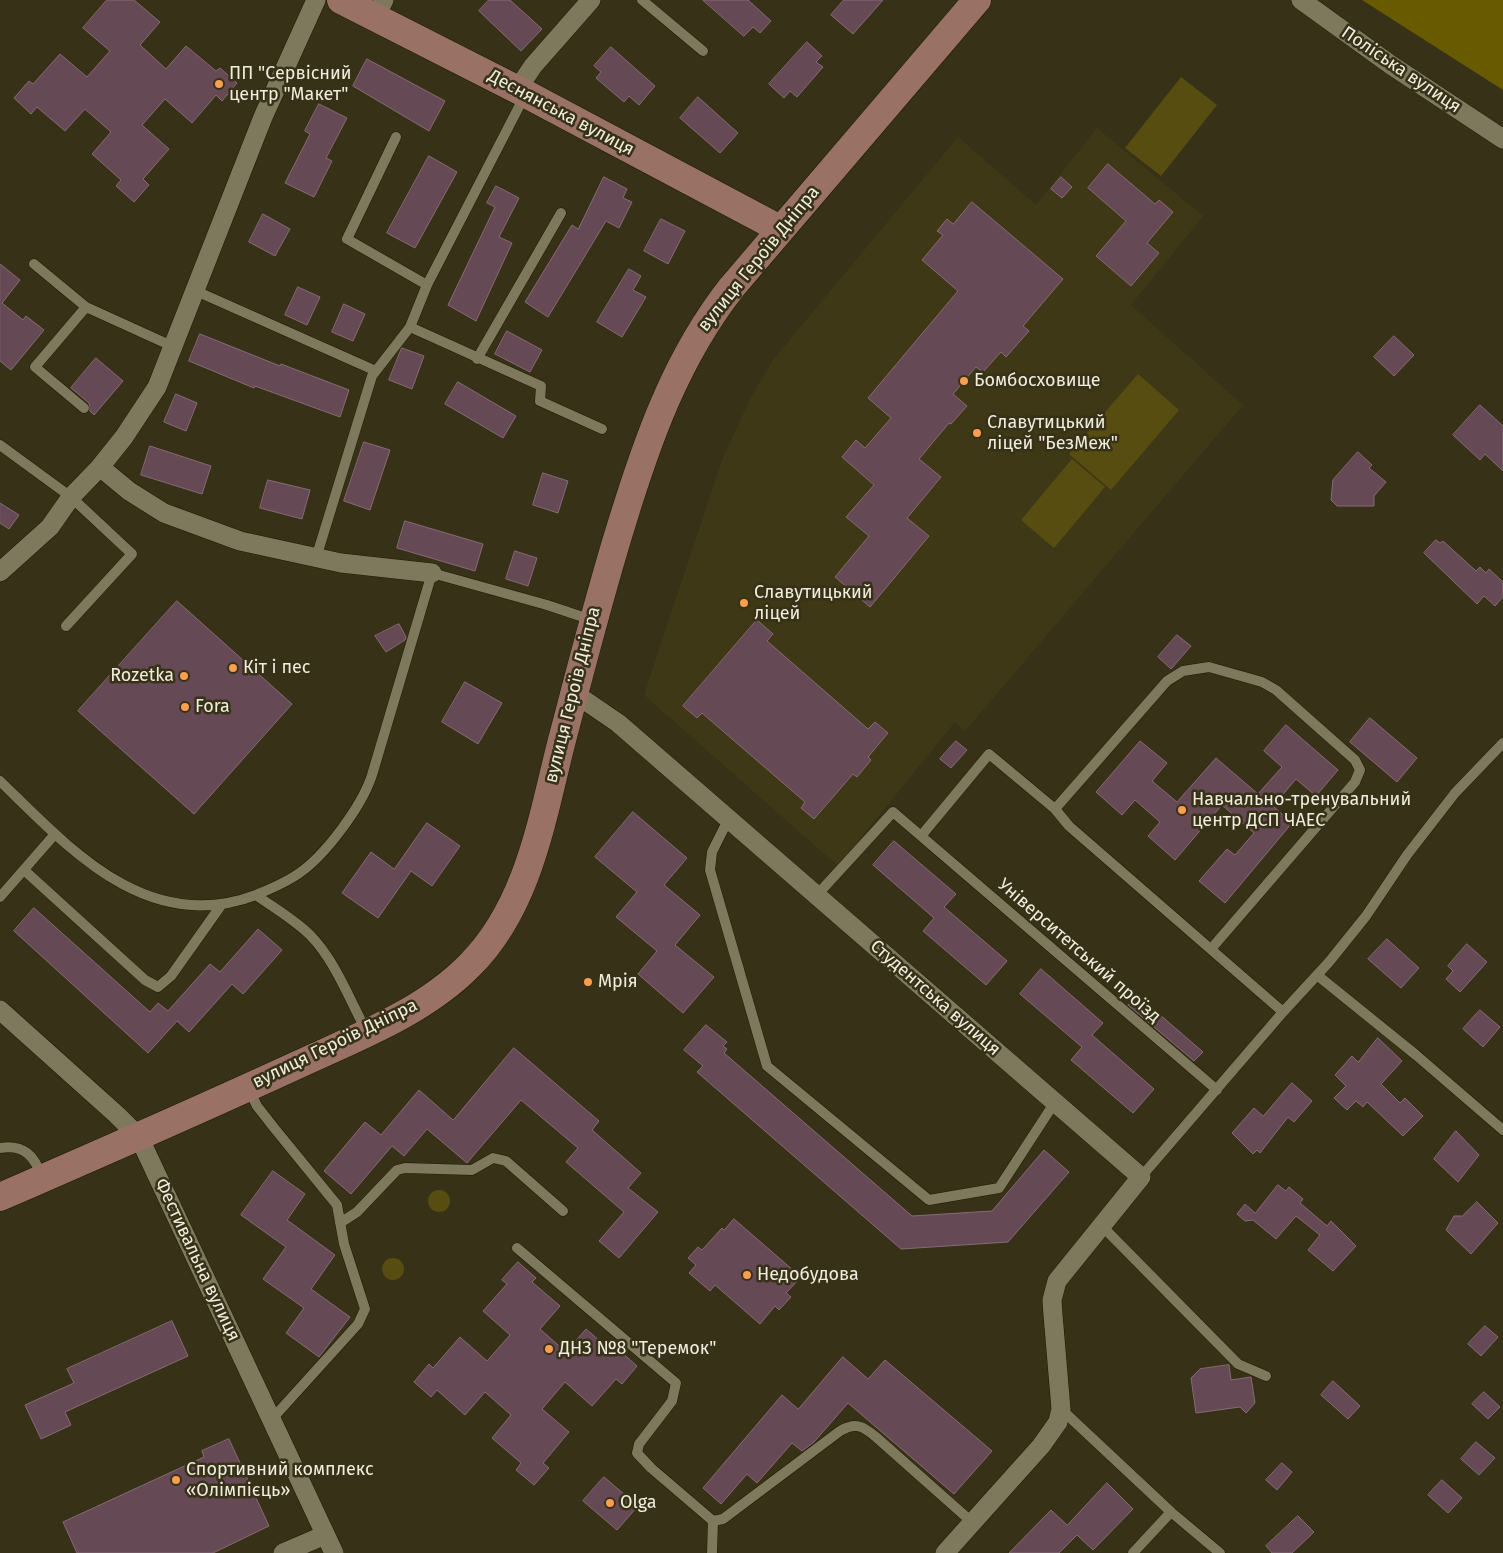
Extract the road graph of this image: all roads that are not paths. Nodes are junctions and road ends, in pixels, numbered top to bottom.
1 (316, 0) edge
2 (341, 0) edge
3 (590, 0) edge
4 (642, 0) edge
5 (977, 0) edge
6 (1300, 0) edge
7 (379, 9) edge
8 (703, 51) dead end
9 (521, 92) junction
10 (396, 137) dead end
11 (1503, 139) edge
12 (561, 213) dead end
13 (780, 229) junction
14 (34, 264) dead end
15 (427, 285) junction
16 (196, 291) junction
17 (86, 308) junction
18 (410, 327) junction
19 (174, 347) junction
20 (477, 359) junction
21 (376, 371) junction
22 (84, 408) dead end
23 (602, 429) dead end
24 (0, 445) edge
25 (100, 467) junction
26 (71, 496) junction
27 (316, 558) junction
28 (0, 572) edge
29 (432, 573) junction
30 (592, 620) junction
31 (66, 626) dead end
32 (574, 693) junction
33 (1503, 743) edge
34 (0, 781) edge
35 (1055, 809) junction
36 (729, 818) junction
37 (55, 834) junction
38 (921, 836) junction
39 (24, 870) junction
40 (256, 895) junction
41 (817, 895) junction
42 (0, 898) edge
43 (222, 904) junction
44 (1211, 948) junction
45 (1317, 975) junction
46 (0, 1010) edge
47 (1283, 1012) junction
48 (367, 1033) junction
49 (248, 1088) junction
50 (1217, 1090) junction
51 (1055, 1102) junction
52 (1503, 1130) edge
53 (139, 1137) junction
54 (0, 1148) edge
55 (1142, 1177) junction
56 (42, 1178) junction
57 (0, 1197) edge
58 (563, 1211) dead end
59 (340, 1223) junction
60 (1101, 1225) junction
61 (517, 1248) dead end
62 (1266, 1376) dead end
63 (1061, 1409) junction
64 (272, 1419) junction
65 (1171, 1512) junction
66 (713, 1521) junction
67 (973, 1524) junction
68 (325, 1535) junction
69 (283, 1553) edge
70 (334, 1553) edge
71 (712, 1553) edge
72 (945, 1553) edge
73 (1133, 1553) edge
74 (1220, 1553) edge

1 - 16 street
2 - 7 street, Деснянська вулиця
3 - 9 street
4 - 8 lane
5 - 13 street, вулиця Героїв Дніпра
6 - 11 street, Поліська вулиця
7 - 9 street, Деснянська вулиця
9 - 13 street, Деснянська вулиця
9 - 15 lane
10 - 15 lane
12 - 20 lane
13 - 30 street, вулиця Героїв Дніпра
14 - 17 lane
15 - 18 lane
16 - 19 street
16 - 21 lane
17 - 19 lane
17 - 22 lane
18 - 20 lane
18 - 21 lane
19 - 25 street
20 - 23 lane
21 - 27 lane
24 - 26 lane
25 - 26 street
25 - 27 street
26 - 28 street
26 - 31 lane
27 - 29 street
29 - 30 lane
29 - 40 lane
30 - 32 street, вулиця Героїв Дніпра
32 - 36 street, Студентська вулиця
32 - 48 street, вулиця Героїв Дніпра
33 - 45 lane
34 - 37 lane
35 - 38 lane
35 - 44 lane
35 - 44 lane
36 - 41 street, Студентська вулиця
36 - 51 lane
37 - 39 lane
37 - 43 lane
38 - 41 lane, Університетський проїзд
38 - 50 lane, Університетський проїзд
39 - 42 lane
39 - 43 lane
40 - 43 lane
40 - 48 lane
41 - 51 street, Студентська вулиця
44 - 47 lane
45 - 47 lane
45 - 52 lane
46 - 53 street, Фестивальна вулиця
47 - 50 lane
48 - 49 street, вулиця Героїв Дніпра
49 - 53 street, вулиця Героїв Дніпра
49 - 59 lane
50 - 55 lane
51 - 55 street, Студентська вулиця
53 - 56 street, вулиця Героїв Дніпра
53 - 64 street, Фестивальна вулиця
54 - 56 lane
55 - 60 street
56 - 57 street, вулиця Героїв Дніпра
58 - 59 lane
59 - 64 lane
60 - 62 lane
60 - 63 street
61 - 66 lane
63 - 65 lane
63 - 67 street
64 - 68 street, Фестивальна вулиця
65 - 73 lane
65 - 74 lane
66 - 67 lane
66 - 71 lane
67 - 72 street
68 - 69 street
68 - 70 street, Фестивальна вулиця

